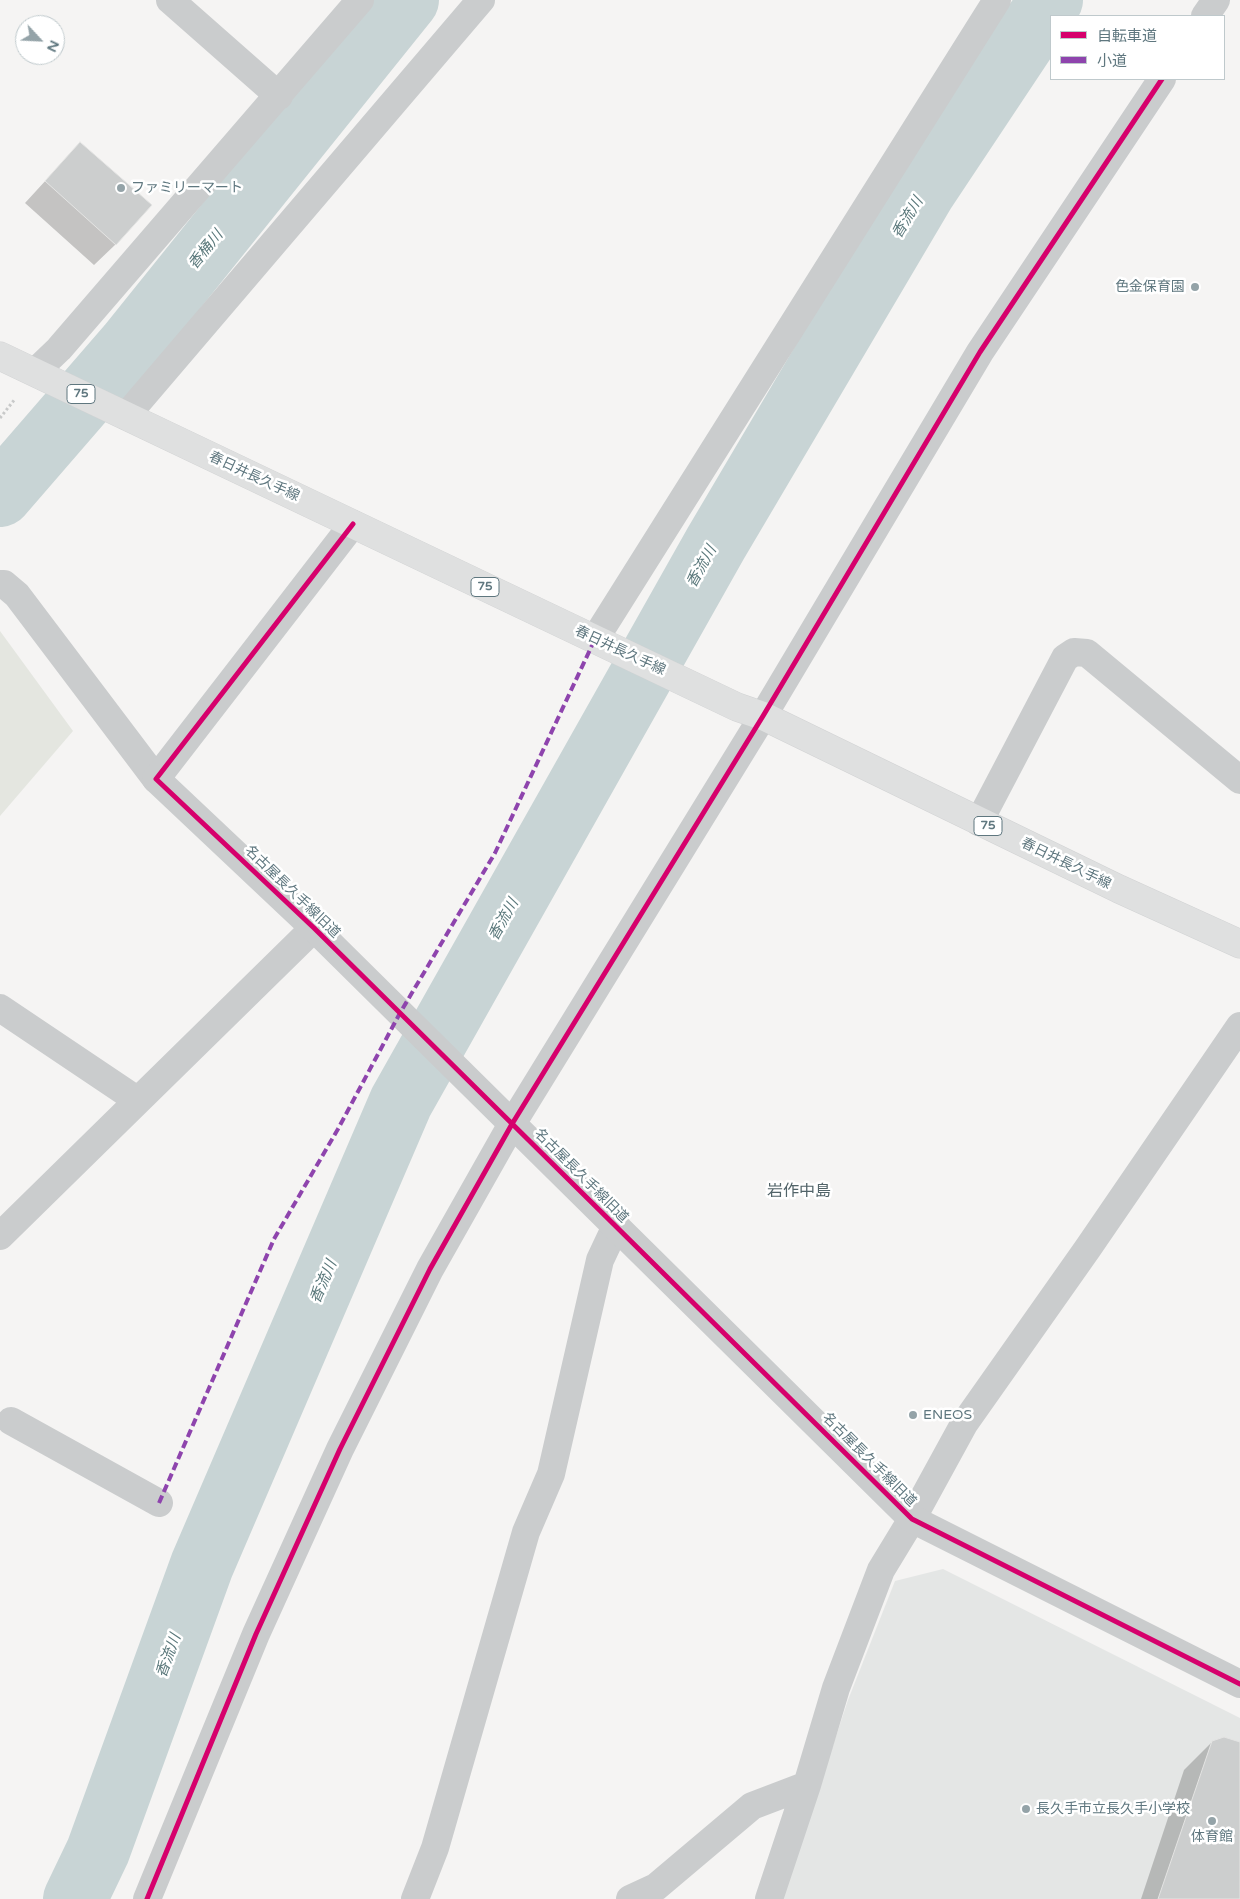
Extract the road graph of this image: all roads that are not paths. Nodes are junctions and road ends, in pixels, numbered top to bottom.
1 (170, 0) edge
2 (360, 0) edge
3 (481, 0) edge
4 (997, 0) edge
5 (1216, 0) edge
6 (1206, 15) edge
7 (1161, 80) edge
8 (279, 96) junction
9 (0, 356) edge
10 (35, 372) junction
11 (126, 416) junction
12 (353, 524) junction
13 (0, 584) edge
14 (606, 644) junction
15 (764, 716) junction
16 (156, 779) junction
17 (1240, 780) edge
18 (979, 822) junction
19 (314, 928) junction
20 (1240, 944) edge
21 (0, 1008) edge
22 (1240, 1026) edge
23 (136, 1100) junction
24 (507, 1119) junction
25 (616, 1226) junction
26 (0, 1236) edge
27 (4, 1417) edge
28 (159, 1503) dead end
29 (912, 1519) junction
30 (1240, 1684) edge
31 (807, 1785) junction
32 (147, 1899) edge
33 (416, 1899) edge
34 (630, 1899) edge
35 (769, 1899) edge

1 - 8 street
2 - 8 street
3 - 11 street
4 - 14 street
5 - 6 street
7 - 15 street
8 - 10 street
9 - 10 main road, 春日井長久手線 / 75
10 - 11 main road, 春日井長久手線 / 75
11 - 12 main road, 春日井長久手線 / 75
12 - 14 main road, 春日井長久手線 / 75
12 - 16 street
13 - 16 street, 名古屋長久手線旧道
14 - 15 main road, 春日井長久手線 / 75
15 - 18 main road, 春日井長久手線 / 75
15 - 24 street
16 - 19 street, 名古屋長久手線旧道
17 - 18 street
18 - 20 main road, 春日井長久手線 / 75
19 - 23 street
19 - 24 street, 名古屋長久手線旧道
21 - 23 street
22 - 29 street
23 - 26 street
24 - 25 street, 名古屋長久手線旧道
24 - 32 street
25 - 29 street, 名古屋長久手線旧道
25 - 33 street
27 - 28 street
29 - 30 street, 名古屋長久手線旧道
29 - 31 street
31 - 34 street
31 - 35 street

